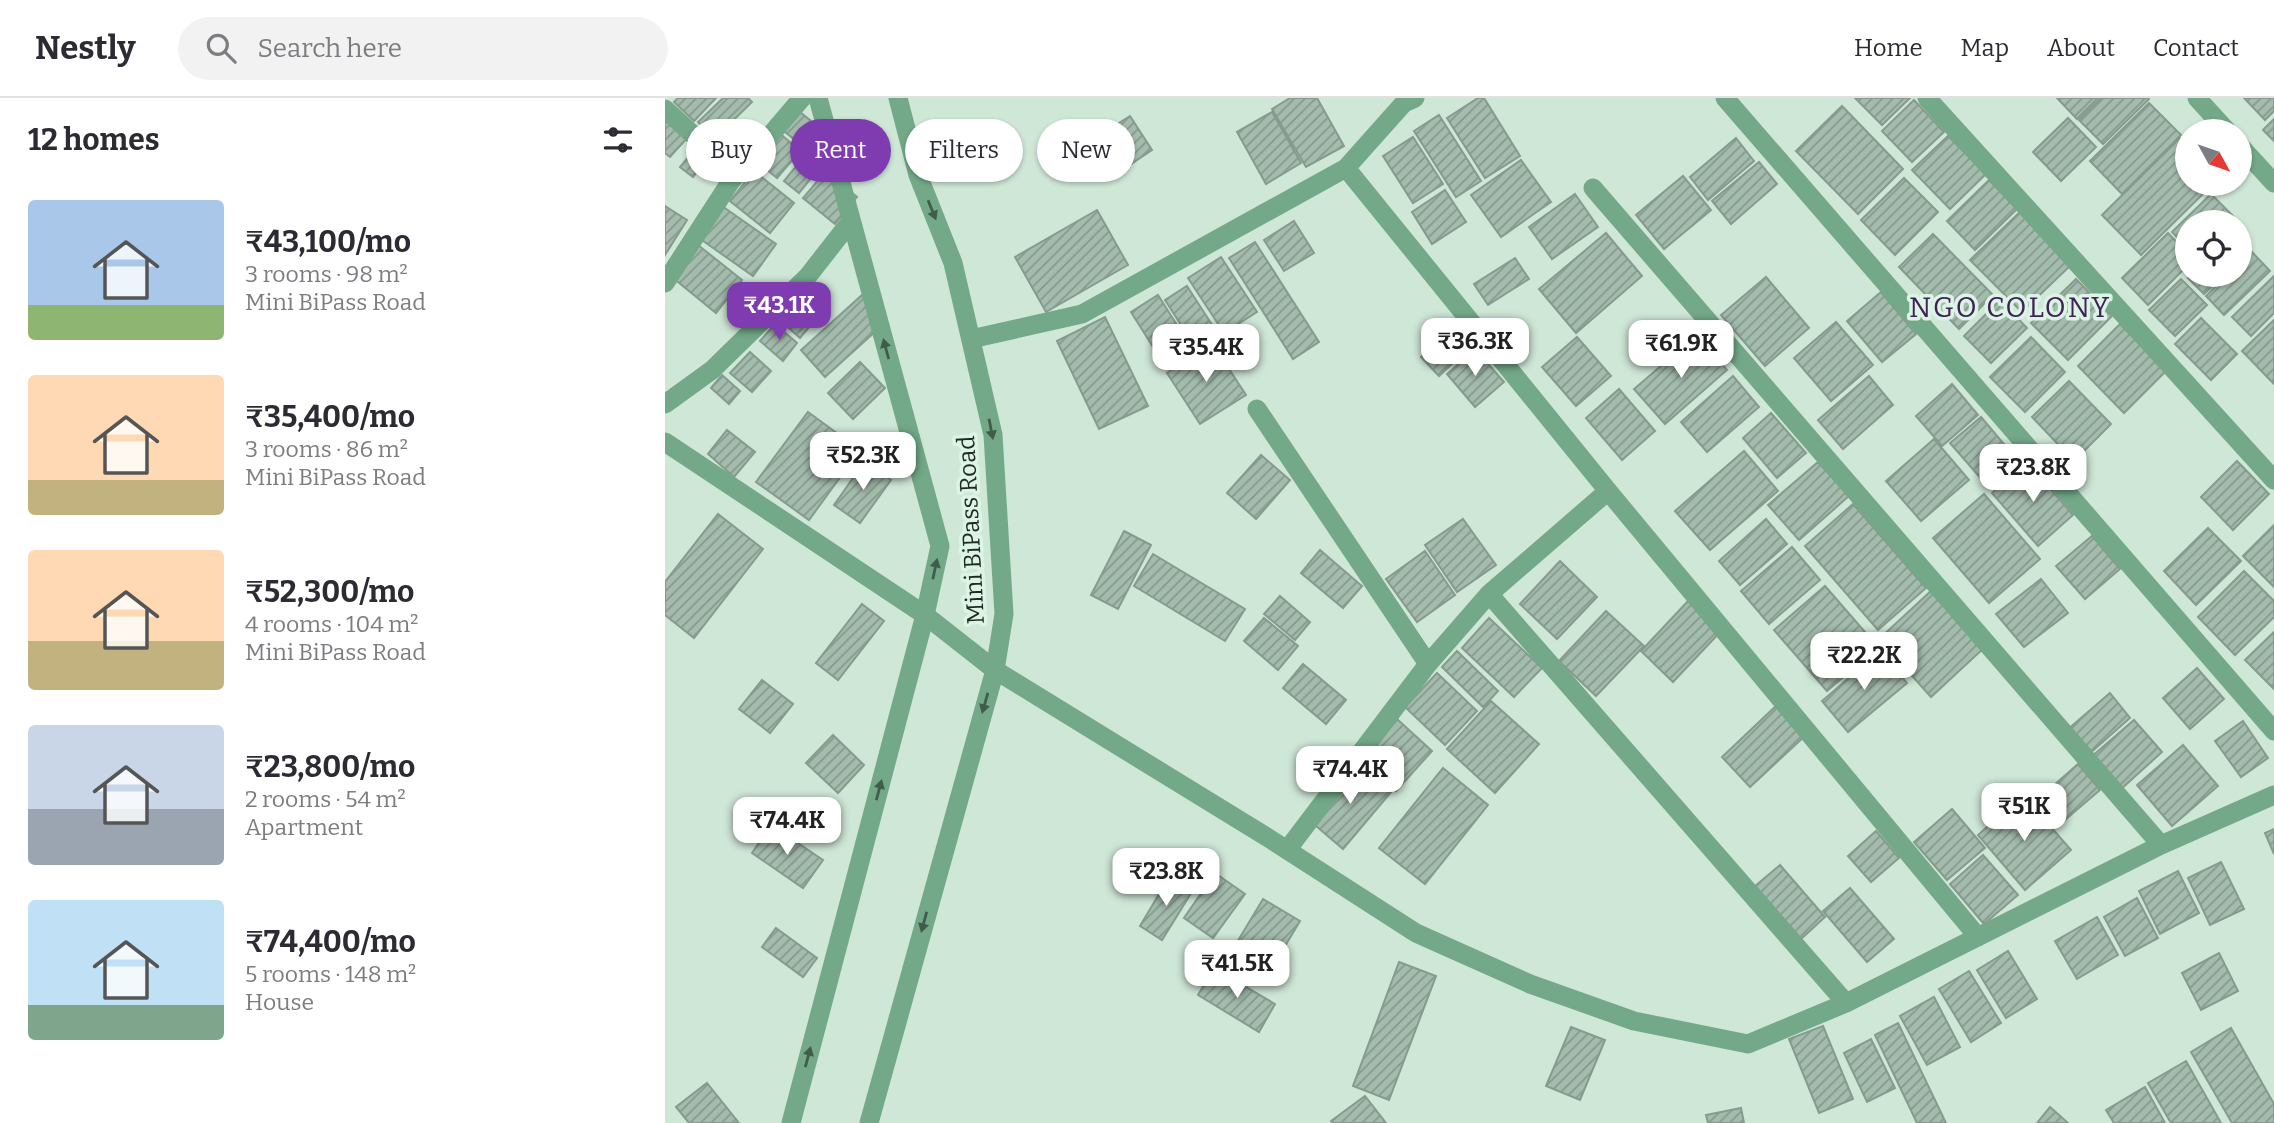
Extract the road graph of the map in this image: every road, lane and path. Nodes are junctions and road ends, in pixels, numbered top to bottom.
1 (802, 98) edge
2 (818, 98) edge
3 (898, 98) edge
4 (1725, 98) edge
5 (1927, 98) edge
6 (2197, 98) edge
7 (1406, 100) edge
8 (665, 109) edge
9 (2216, 119) edge
10 (686, 128) edge
11 (776, 129) edge
12 (2252, 159) edge
13 (1346, 168) junction
14 (732, 182) edge
15 (2274, 183) edge
16 (1593, 188) dead end
17 (851, 221) junction
18 (665, 283) edge
19 (971, 339) junction
20 (665, 404) edge
21 (1257, 409) dead end
22 (665, 442) edge
23 (2274, 480) edge
24 (1608, 491) junction
25 (1489, 594) junction
26 (925, 615) junction
27 (1428, 664) junction
28 (995, 670) junction
29 (2274, 731) edge
30 (2274, 795) edge
31 (2161, 845) junction
32 (1287, 850) junction
33 (1978, 937) junction
34 (1846, 1003) junction
35 (791, 1123) edge
36 (869, 1123) edge

1 - 11 street
2 - 17 street
3 -> 19 street, Mini BiPass Road
4 - 29 street
5 - 23 street
6 - 9 street
7 - 13 street
8 - 10 street
12 - 15 street
13 - 19 street
13 - 24 street
14 - 18 street
16 - 31 street
17 - 20 street
26 -> 17 street
19 -> 28 street, Mini BiPass Road
21 - 27 street
22 - 26 street
24 - 25 street
24 - 33 street
25 - 27 street
25 - 34 street
26 - 28 street
35 -> 26 street
27 - 32 street
28 - 32 street
28 -> 36 street, Mini BiPass Road
30 - 31 street
31 - 33 street
32 - 34 street
33 - 34 street

